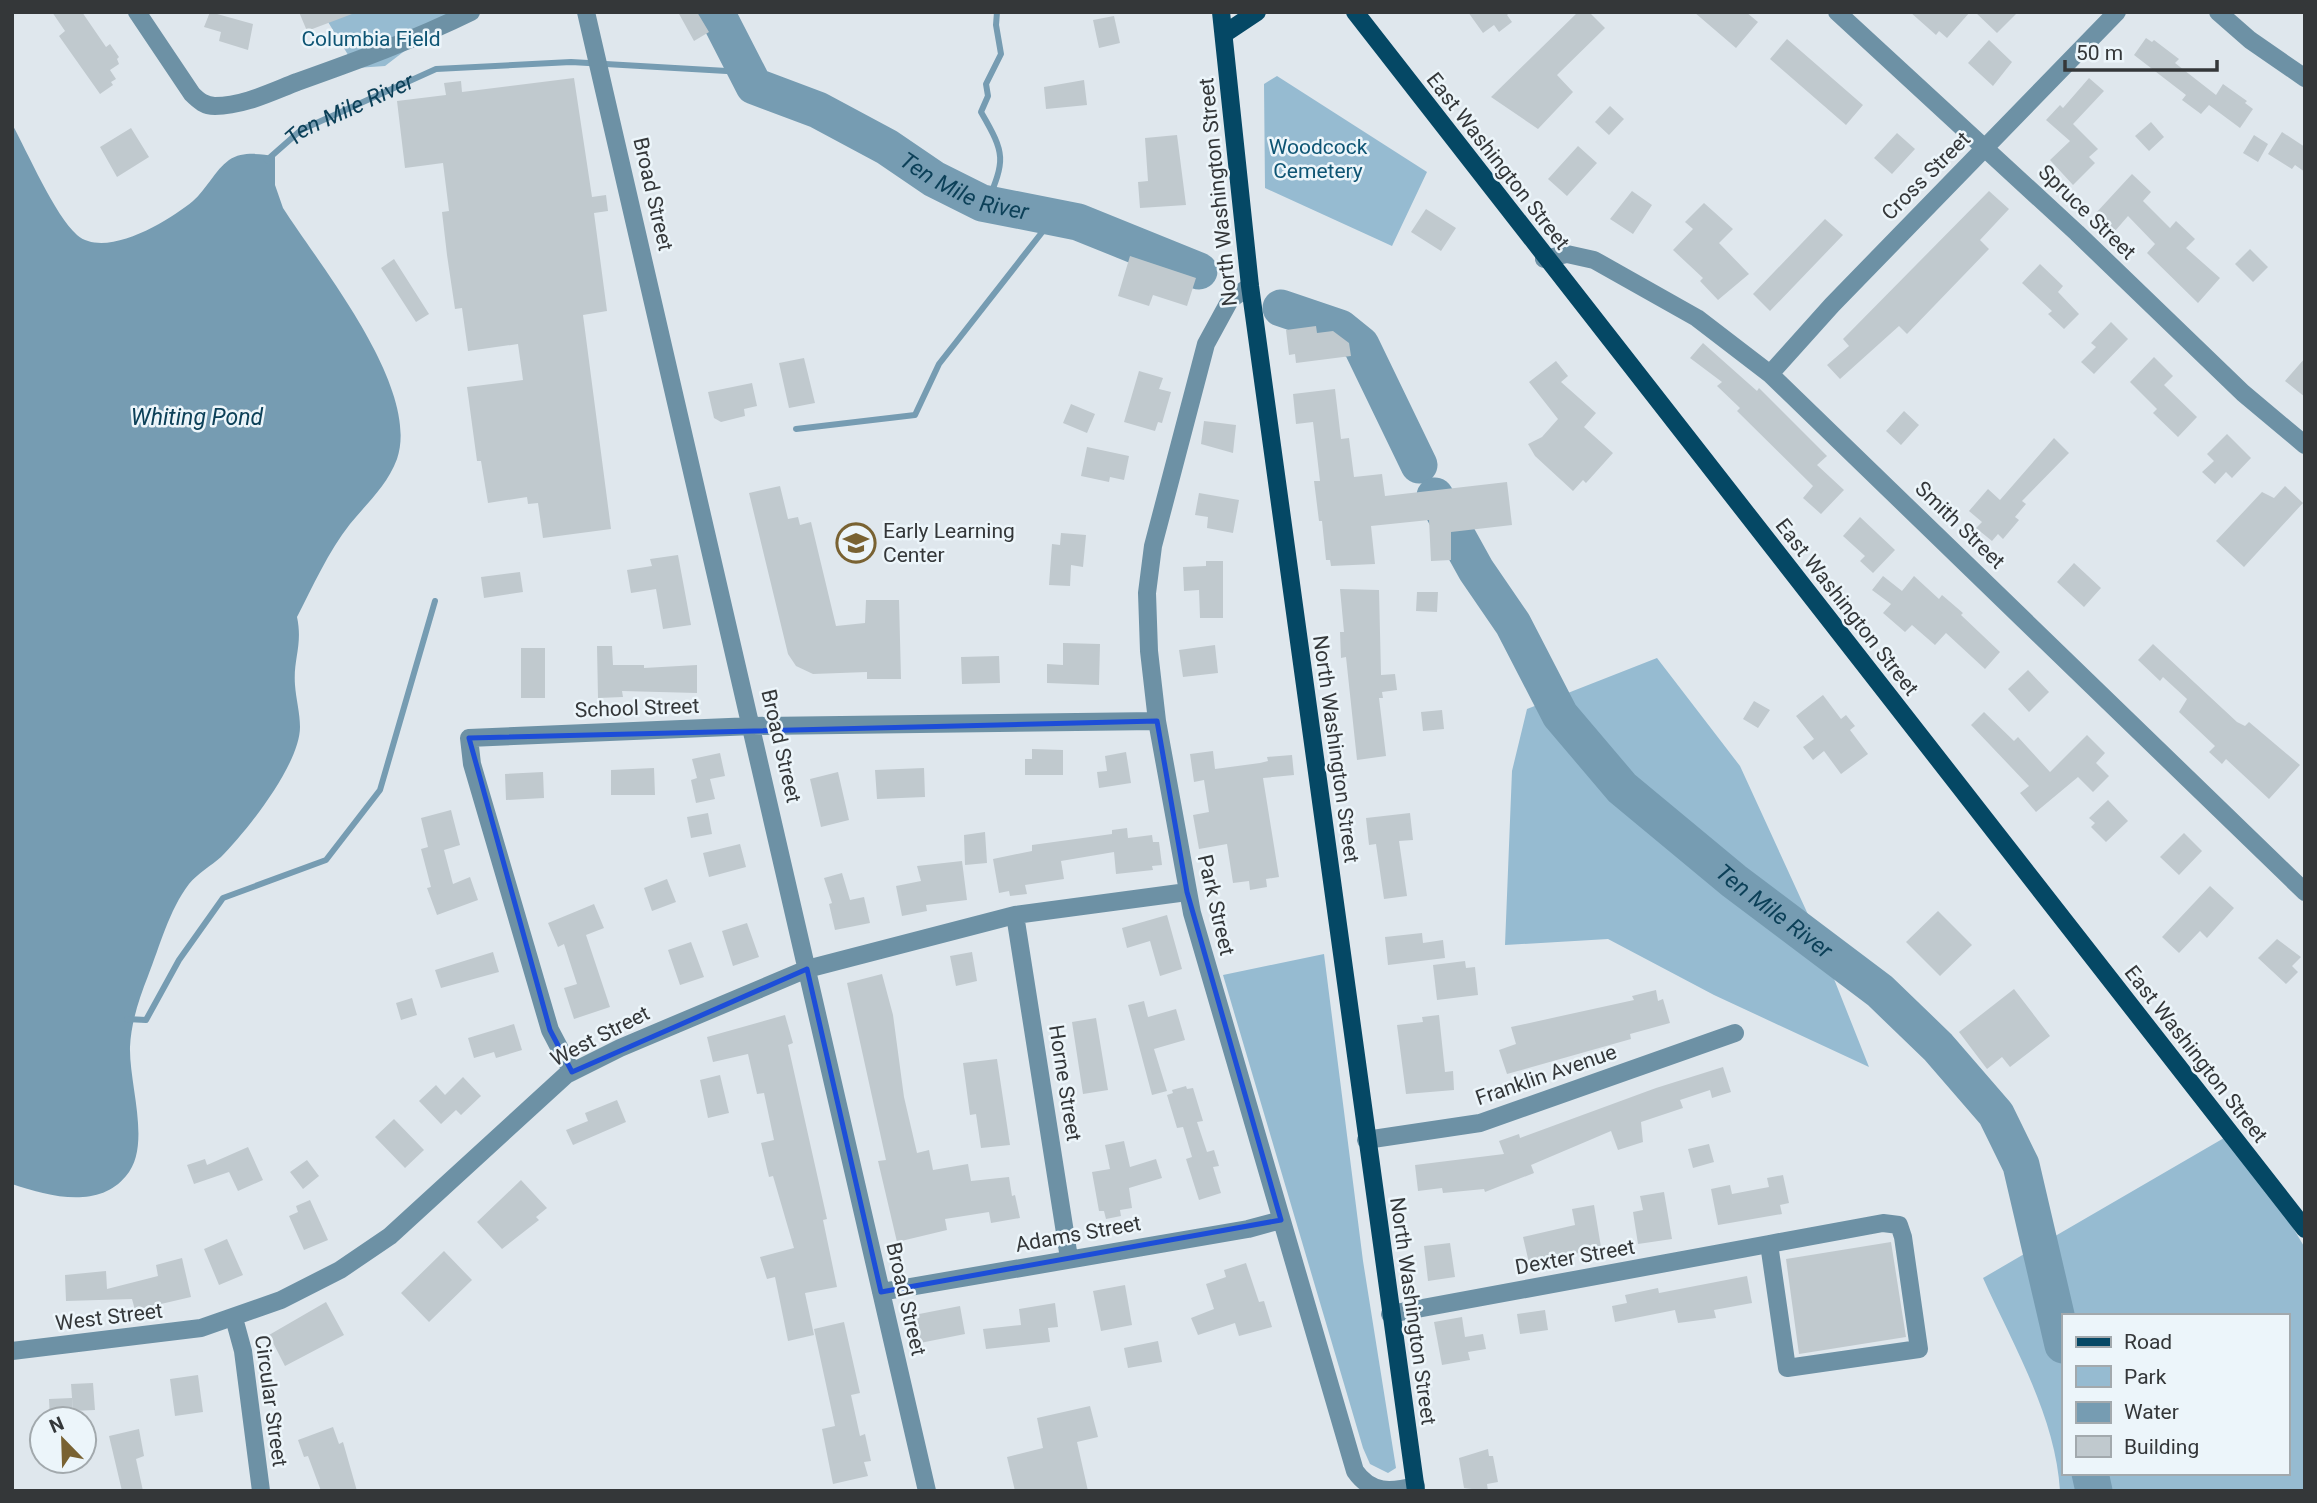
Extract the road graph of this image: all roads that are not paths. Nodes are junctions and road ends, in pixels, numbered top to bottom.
1 (137, 12) edge
2 (471, 12) edge
3 (586, 12) edge
4 (1221, 12) edge
5 (1257, 12) edge
6 (1355, 12) edge
7 (1837, 12) edge
8 (2117, 12) edge
9 (2218, 12) edge
10 (1224, 34) junction
11 (2305, 78) edge
12 (1987, 148) junction
13 (1545, 259) junction
14 (1250, 286) junction
15 (1770, 374) junction
16 (2305, 445) edge
17 (1157, 721) junction
18 (753, 726) junction
19 (1187, 892) junction
20 (2305, 892) edge
21 (1015, 915) junction
22 (807, 968) junction
23 (1735, 1033) dead end
24 (572, 1072) junction
25 (1367, 1140) junction
26 (1281, 1220) junction
27 (2305, 1229) edge
28 (1769, 1244) junction
29 (1069, 1258) junction
30 (881, 1292) junction
31 (1390, 1314) junction
32 (234, 1318) junction
33 (12, 1352) edge
34 (1416, 1489) edge
35 (261, 1491) edge
36 (928, 1491) edge

1 - 2 street
3 - 18 street, Broad Street
4 - 10 main road, North Washington Street
5 - 10 main road
6 - 13 main road, East Washington Street
7 - 12 street, Spruce Street
8 - 12 street, Cross Street
9 - 11 street
10 - 14 main road, North Washington Street
12 - 15 street, Cross Street
12 - 16 street, Spruce Street
13 - 15 street, Smith Street
13 - 27 main road, East Washington Street
14 - 17 street, Park Street
14 - 25 main road, North Washington Street
15 - 20 street, Smith Street
17 - 18 street, School Street
17 - 19 street, Park Street
18 - 22 street, Broad Street
18 - 24 street, School Street
19 - 21 street, West Street
19 - 26 street, Park Street
21 - 22 street, West Street
21 - 29 street, Horne Street
22 - 24 street, West Street
22 - 30 street, Broad Street
23 - 25 street, Franklin Avenue
24 - 32 street, West Street
25 - 31 main road, North Washington Street
26 - 29 street, Adams Street
26 - 34 street, Park Street
28 - 28 street, Dexter Street
28 - 31 street, Dexter Street
29 - 30 street, Adams Street
30 - 36 street, Broad Street
31 - 34 main road, North Washington Street
32 - 33 street, West Street
32 - 35 street, Circular Street

